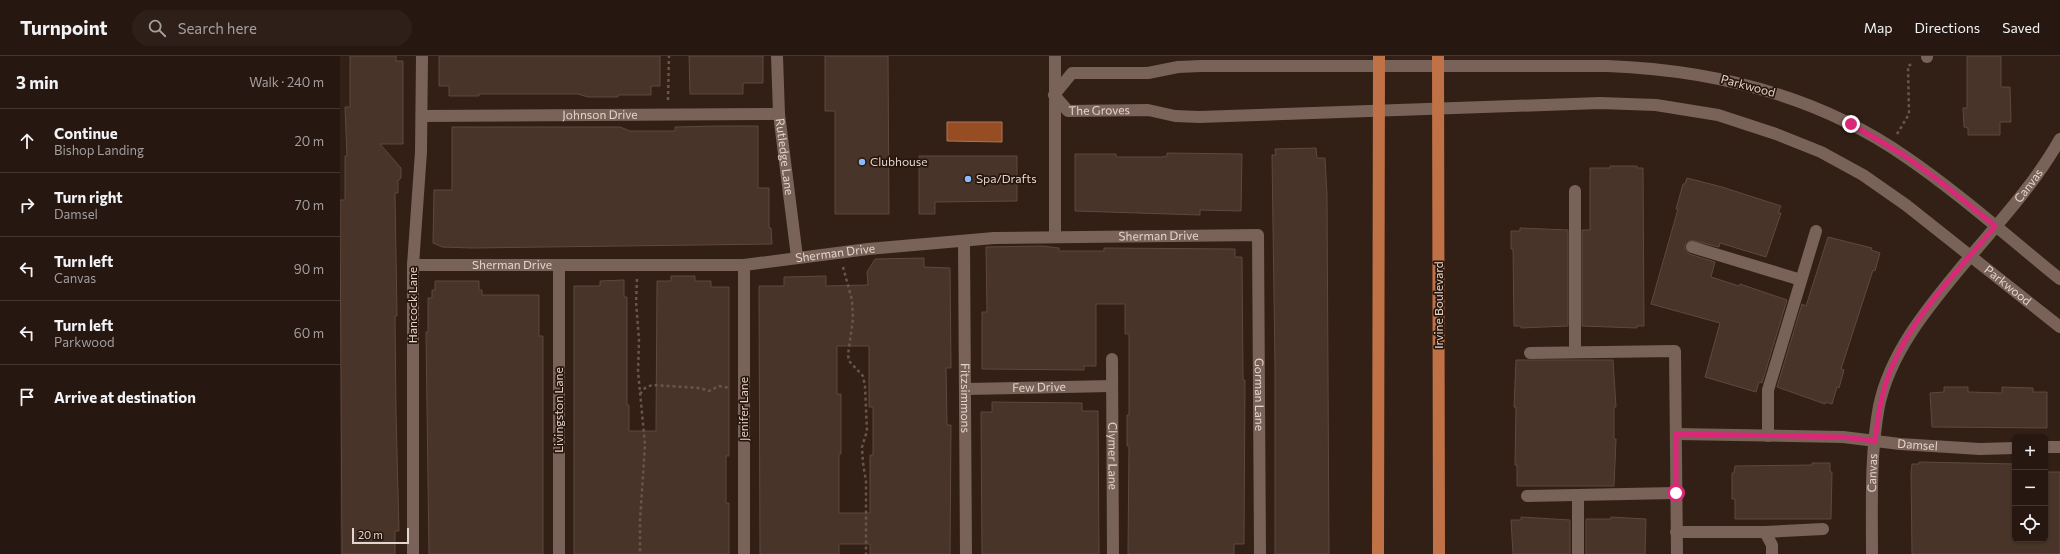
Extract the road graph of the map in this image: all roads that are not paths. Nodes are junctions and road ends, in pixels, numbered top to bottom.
1 (422, 56) edge
2 (777, 56) edge
3 (1055, 56) edge
4 (1379, 61) edge
5 (1438, 61) edge
6 (1054, 95) junction
7 (1439, 109) junction
8 (1378, 111) junction
9 (779, 114) junction
10 (422, 116) junction
11 (2060, 139) edge
12 (1575, 190) dead end
13 (1995, 226) junction
14 (1816, 231) dead end
15 (1258, 235) joint
16 (1055, 236) junction
17 (964, 241) junction
18 (1692, 247) dead end
19 (1971, 255) junction
20 (797, 257) junction
21 (413, 265) junction
22 (559, 265) junction
23 (744, 265) junction
24 (2060, 279) edge
25 (1801, 280) junction
26 (2060, 327) edge
27 (1575, 352) junction
28 (1530, 353) dead end
29 (1112, 359) dead end
30 (1112, 386) junction
31 (966, 389) junction
32 (1676, 434) junction
33 (1768, 436) junction
34 (1875, 441) junction
35 (2048, 447) edge
36 (2060, 447) edge
37 (2012, 448) edge
38 (1676, 493) junction
39 (1578, 495) junction
40 (1527, 496) dead end
41 (1823, 528) dead end
42 (1676, 532) junction
43 (1765, 532) junction
44 (413, 554) edge
45 (559, 554) edge
46 (744, 554) edge
47 (966, 554) edge
48 (1113, 554) edge
49 (1260, 554) edge
50 (1378, 554) edge
51 (1439, 554) edge
52 (1578, 554) edge
53 (1677, 554) edge
54 (1772, 554) edge
55 (1872, 554) edge

1 - 10 street, Hancock Lane
2 - 9 street, Rutledge Lane
3 - 6 street
4 - 5 street, Parkwood
4 - 6 street, The Groves
4 - 8 main road
5 - 7 main road, Irvine Boulevard
5 - 13 street, Parkwood
6 - 8 street, The Groves
6 - 16 street
7 - 8 street, The Groves
7 - 19 street, Parkwood
7 - 51 main road, Irvine Boulevard
8 - 50 main road
9 - 10 street, Johnson Drive
9 - 20 street, Rutledge Lane
10 - 21 street, Hancock Lane
11 - 13 street, Canvas
12 - 27 street
13 - 19 street, Canvas
13 - 24 street, Parkwood
14 - 25 street
15 - 16 street, Sherman Drive
15 - 49 street, Gorman Lane
16 - 17 street, Sherman Drive
17 - 20 street, Sherman Drive
17 - 31 street, Fitzsimmons
18 - 25 street
19 - 26 street, Parkwood
19 - 34 street, Canvas
20 - 23 street, Sherman Drive
21 - 22 street, Sherman Drive
21 - 44 street, Hancock Lane
22 - 23 street, Sherman Drive
22 - 45 street, Livingston Lane
23 - 46 street, Jenifer Lane
25 - 33 street
27 - 28 street
27 - 32 street
29 - 30 street, Clymer Lane
30 - 31 street, Few Drive
30 - 48 street, Clymer Lane
31 - 47 street, Fitzsimmons
32 - 33 street, Damsel
32 - 38 street
33 - 34 street, Damsel
34 - 37 street, Damsel
34 - 55 street, Canvas
35 - 36 street
38 - 39 street
38 - 42 street
39 - 40 street
39 - 52 street
41 - 43 street
42 - 43 street
42 - 53 street
43 - 54 street

